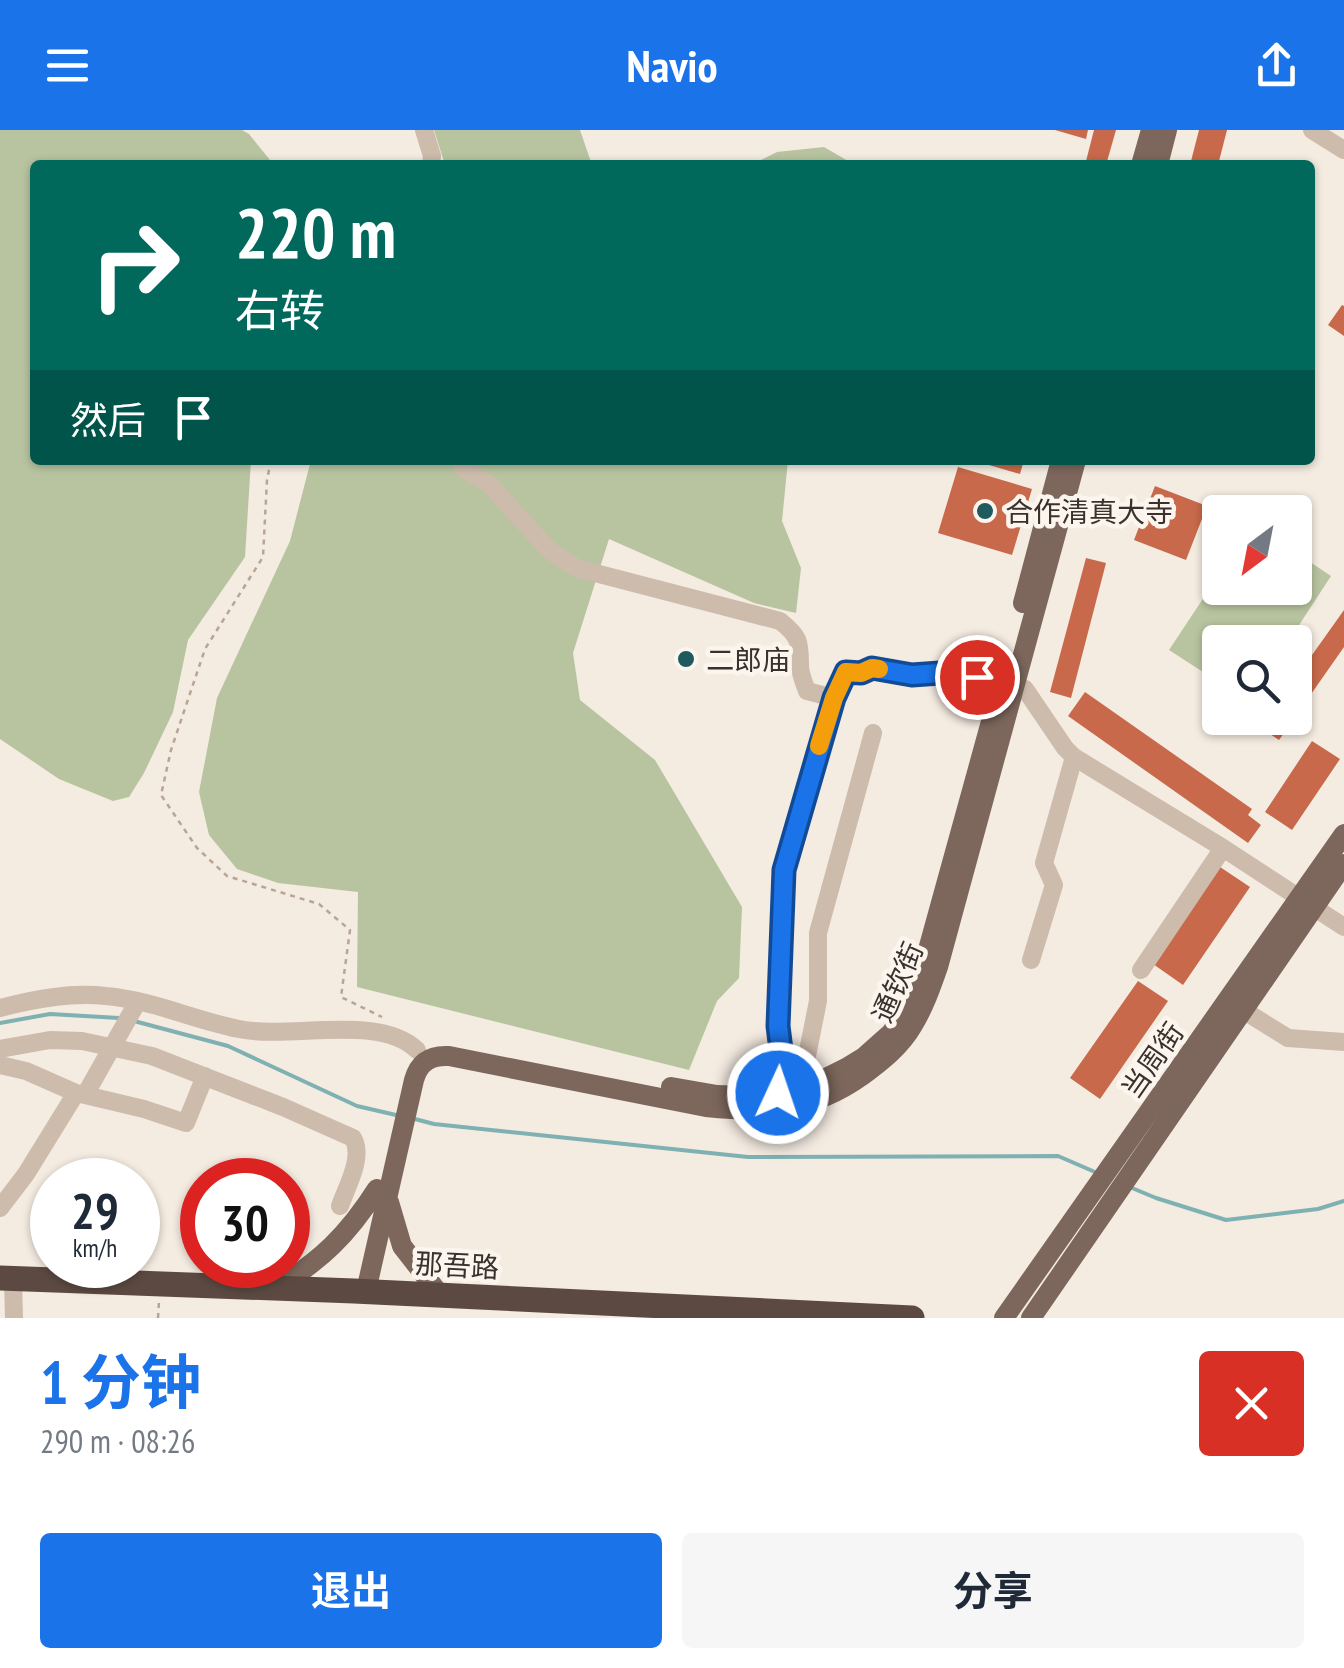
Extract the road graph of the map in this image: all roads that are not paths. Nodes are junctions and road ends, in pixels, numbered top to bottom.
1 (424, 130) edge
2 (1150, 130) edge
3 (1167, 130) edge
4 (1312, 130) edge
5 (1344, 150) edge
6 (431, 160) edge
7 (1142, 160) edge
8 (1159, 160) edge
9 (462, 465) edge
10 (1060, 465) edge
11 (1074, 465) edge
12 (1008, 684) junction
13 (834, 698) junction
14 (873, 733) dead end
15 (1074, 758) junction
16 (1344, 834) edge
17 (1223, 848) junction
18 (1344, 864) edge
19 (1307, 901) junction
20 (1344, 927) edge
21 (1031, 960) dead end
22 (1141, 970) dead end
23 (136, 1004) junction
24 (0, 1008) edge
25 (1243, 1010) junction
26 (115, 1042) junction
27 (1344, 1042) edge
28 (0, 1048) edge
29 (417, 1050) junction
30 (0, 1065) edge
31 (205, 1076) junction
32 (408, 1078) junction
33 (800, 1091) junction
34 (778, 1093) junction
35 (80, 1094) junction
36 (1133, 1153) junction
37 (382, 1190) junction
38 (340, 1206) dead end
39 (0, 1208) edge
40 (7, 1278) edge
41 (274, 1289) junction
42 (360, 1291) junction
43 (440, 1294) junction
44 (510, 1308) edge
45 (693, 1313) edge
46 (11, 1317) edge
47 (912, 1318) edge
48 (1004, 1318) edge
49 (1031, 1318) edge

1 - 6 street
2 - 7 main road
3 - 8 main road
4 - 5 street
9 - 13 street
10 - 12 main road
11 - 12 main road, 通钦街
12 - 13 street
12 - 15 street
12 - 32 main road, 通钦街
12 - 33 main road
13 - 34 street
14 - 33 street
15 - 17 street
15 - 21 street
16 - 19 main road, 当周街
17 - 19 street
17 - 22 street
18 - 19 main road, 当周街
19 - 20 street
19 - 25 main road, 当周街
19 - 36 main road, 当周街
23 - 24 street
23 - 26 street
23 - 29 street
25 - 27 street
25 - 36 main road, 当周街
26 - 28 street
26 - 31 street
26 - 35 street
29 - 32 main road
29 - 34 main road
30 - 35 street
31 - 35 street
31 - 38 street
32 - 37 main road
33 - 34 main road
35 - 39 street
36 - 48 main road, 当周街
36 - 49 main road
37 - 41 main road
37 - 42 main road
37 - 43 main road
40 - 41 highway, 那吾路
40 - 46 street
41 - 42 highway, 那吾路
42 - 43 highway, 那吾路
43 - 44 highway, 那吾路
44 - 45 highway, 那吾路
45 - 47 highway, 那吾路

